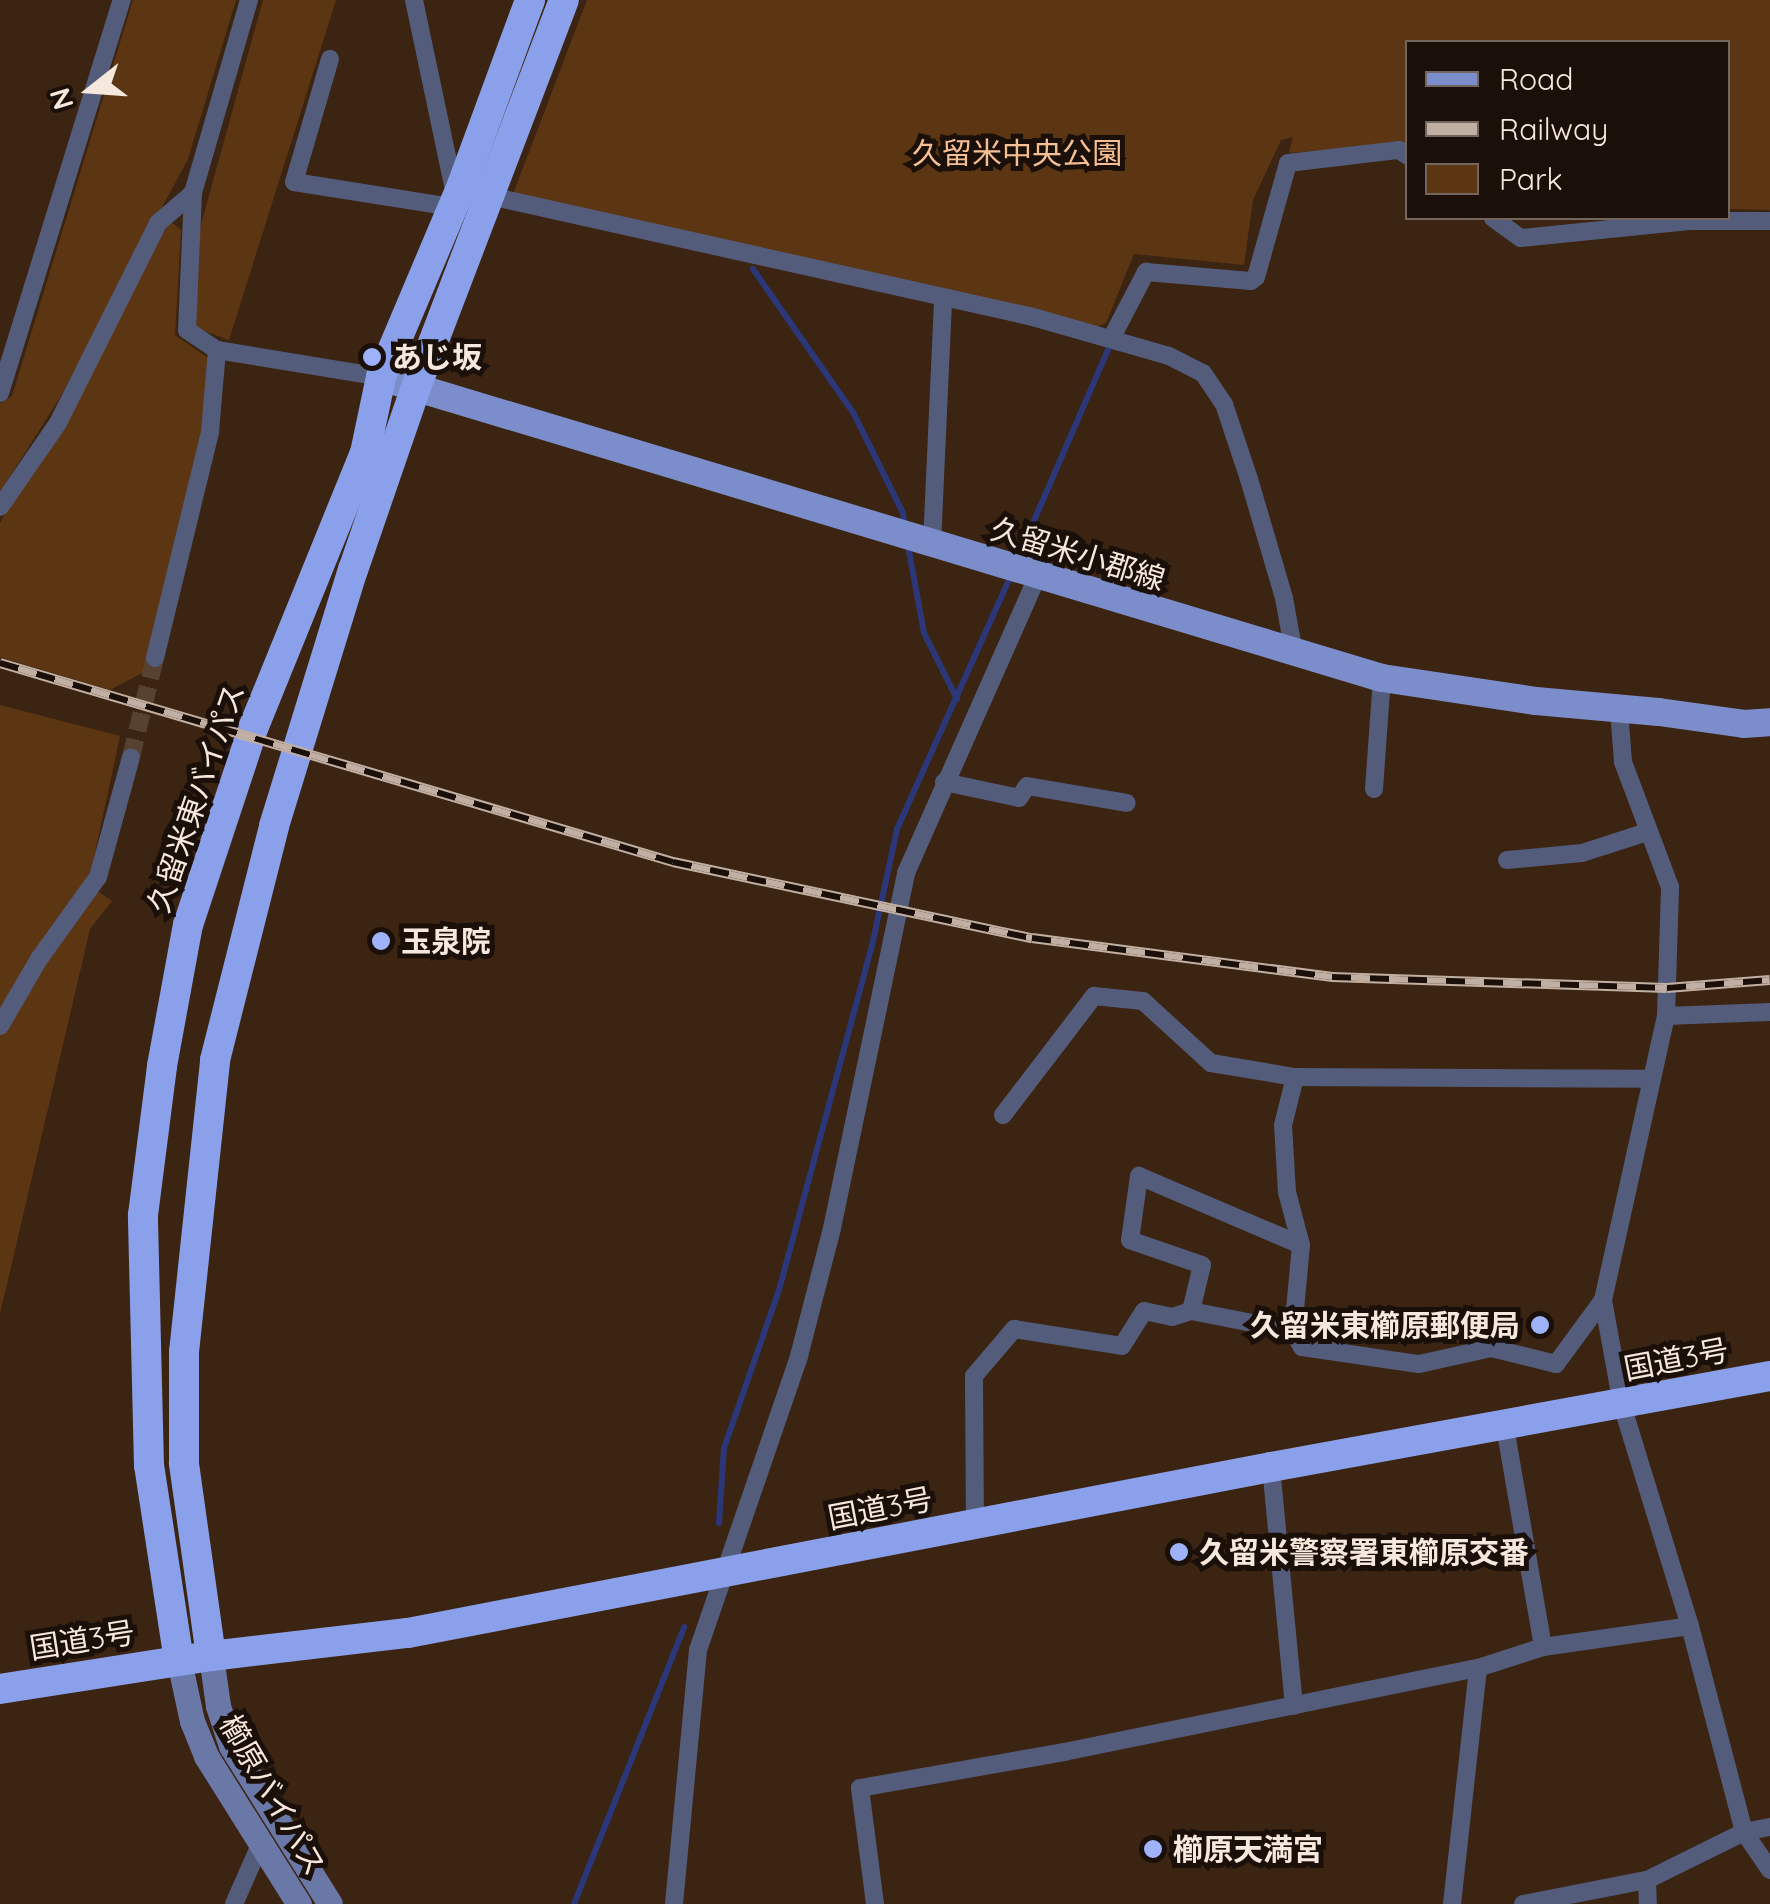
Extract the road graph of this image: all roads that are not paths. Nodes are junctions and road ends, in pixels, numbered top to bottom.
1 (122, 0) edge
2 (249, 0) edge
3 (414, 0) edge
4 (530, 0) edge
5 (564, 0) edge
6 (330, 59) dead end
7 (1405, 154) edge
8 (193, 194) junction
9 (490, 196) junction
10 (446, 220) junction
11 (1496, 220) edge
12 (1770, 221) edge
13 (943, 300) junction
14 (1111, 339) junction
15 (217, 350) junction
16 (381, 377) junction
17 (416, 390) junction
18 (0, 393) edge
19 (0, 508) edge
20 (932, 544) junction
21 (1038, 575) junction
22 (1294, 653) junction
23 (155, 658) tunnel mouth
24 (1382, 678) junction
25 (1619, 710) junction
26 (1770, 722) edge
27 (131, 757) tunnel mouth
28 (944, 782) junction
29 (1374, 788) dead end
30 (1128, 803) dead end
31 (1647, 832) junction
32 (1507, 860) dead end
33 (1770, 1012) edge
34 (1666, 1016) junction
35 (0, 1026) edge
36 (1295, 1077) junction
37 (1652, 1079) junction
38 (1003, 1115) dead end
39 (1300, 1245) junction
40 (1603, 1300) junction
41 (1191, 1311) junction
42 (1293, 1331) junction
43 (1770, 1376) edge
44 (1622, 1405) junction
45 (1506, 1428) junction
46 (1270, 1467) junction
47 (975, 1526) junction
48 (725, 1572) junction
49 (1690, 1626) junction
50 (1544, 1647) junction
51 (211, 1656) junction
52 (179, 1661) junction
53 (1478, 1668) junction
54 (0, 1689) edge
55 (1294, 1706) junction
56 (1770, 1827) edge
57 (1744, 1832) junction
58 (260, 1845) junction
59 (1770, 1870) edge
60 (1647, 1880) junction
61 (234, 1904) edge
62 (298, 1904) edge
63 (330, 1904) edge
64 (674, 1904) edge
65 (875, 1904) edge
66 (1452, 1904) edge
67 (1523, 1904) edge
68 (1648, 1904) edge

1 - 18 street
2 - 8 street
3 - 10 street
4 - 10 highway, 久留米東バイパス
5 - 9 highway
6 - 10 street
7 - 14 street
8 - 15 street
8 - 19 street
9 - 13 street
9 - 17 highway
10 - 16 highway, 久留米東バイパス
11 - 12 street
13 - 14 street
13 - 20 street
14 - 22 street
15 - 16 street
15 - 23 street
16 - 17 main road, 久留米小郡線
16 - 52 highway, 久留米東バイパス
17 - 20 main road, 久留米小郡線
17 - 51 highway
20 - 21 main road, 久留米小郡線
21 - 22 main road, 久留米小郡線
21 - 28 street
22 - 24 main road, 久留米小郡線
24 - 25 main road, 久留米小郡線
24 - 29 street
25 - 26 main road, 久留米小郡線
25 - 31 street
27 - 35 street
28 - 30 street
28 - 48 street
31 - 32 street
31 - 34 street
33 - 34 street
34 - 37 street
36 - 37 street
36 - 38 street
36 - 39 street
37 - 40 street
39 - 41 street
39 - 42 street
40 - 42 street
40 - 44 street
41 - 42 street
41 - 47 street
43 - 44 highway, 国道3号
44 - 45 highway, 国道3号
44 - 49 street
45 - 46 highway, 国道3号
45 - 50 street
46 - 47 highway, 国道3号
46 - 55 street
47 - 48 highway, 国道3号
48 - 51 highway, 国道3号
48 - 64 street
49 - 50 street
49 - 57 street
50 - 53 street
51 - 52 highway, 国道3号
51 - 63 street, 櫛原バイパス
52 - 54 highway, 国道3号
52 - 58 street, 櫛原バイパス
53 - 55 street
53 - 66 street
55 - 65 street
56 - 57 street
57 - 59 street
57 - 60 street
58 - 61 street
58 - 62 street, 櫛原バイパス
60 - 67 street
60 - 68 street

